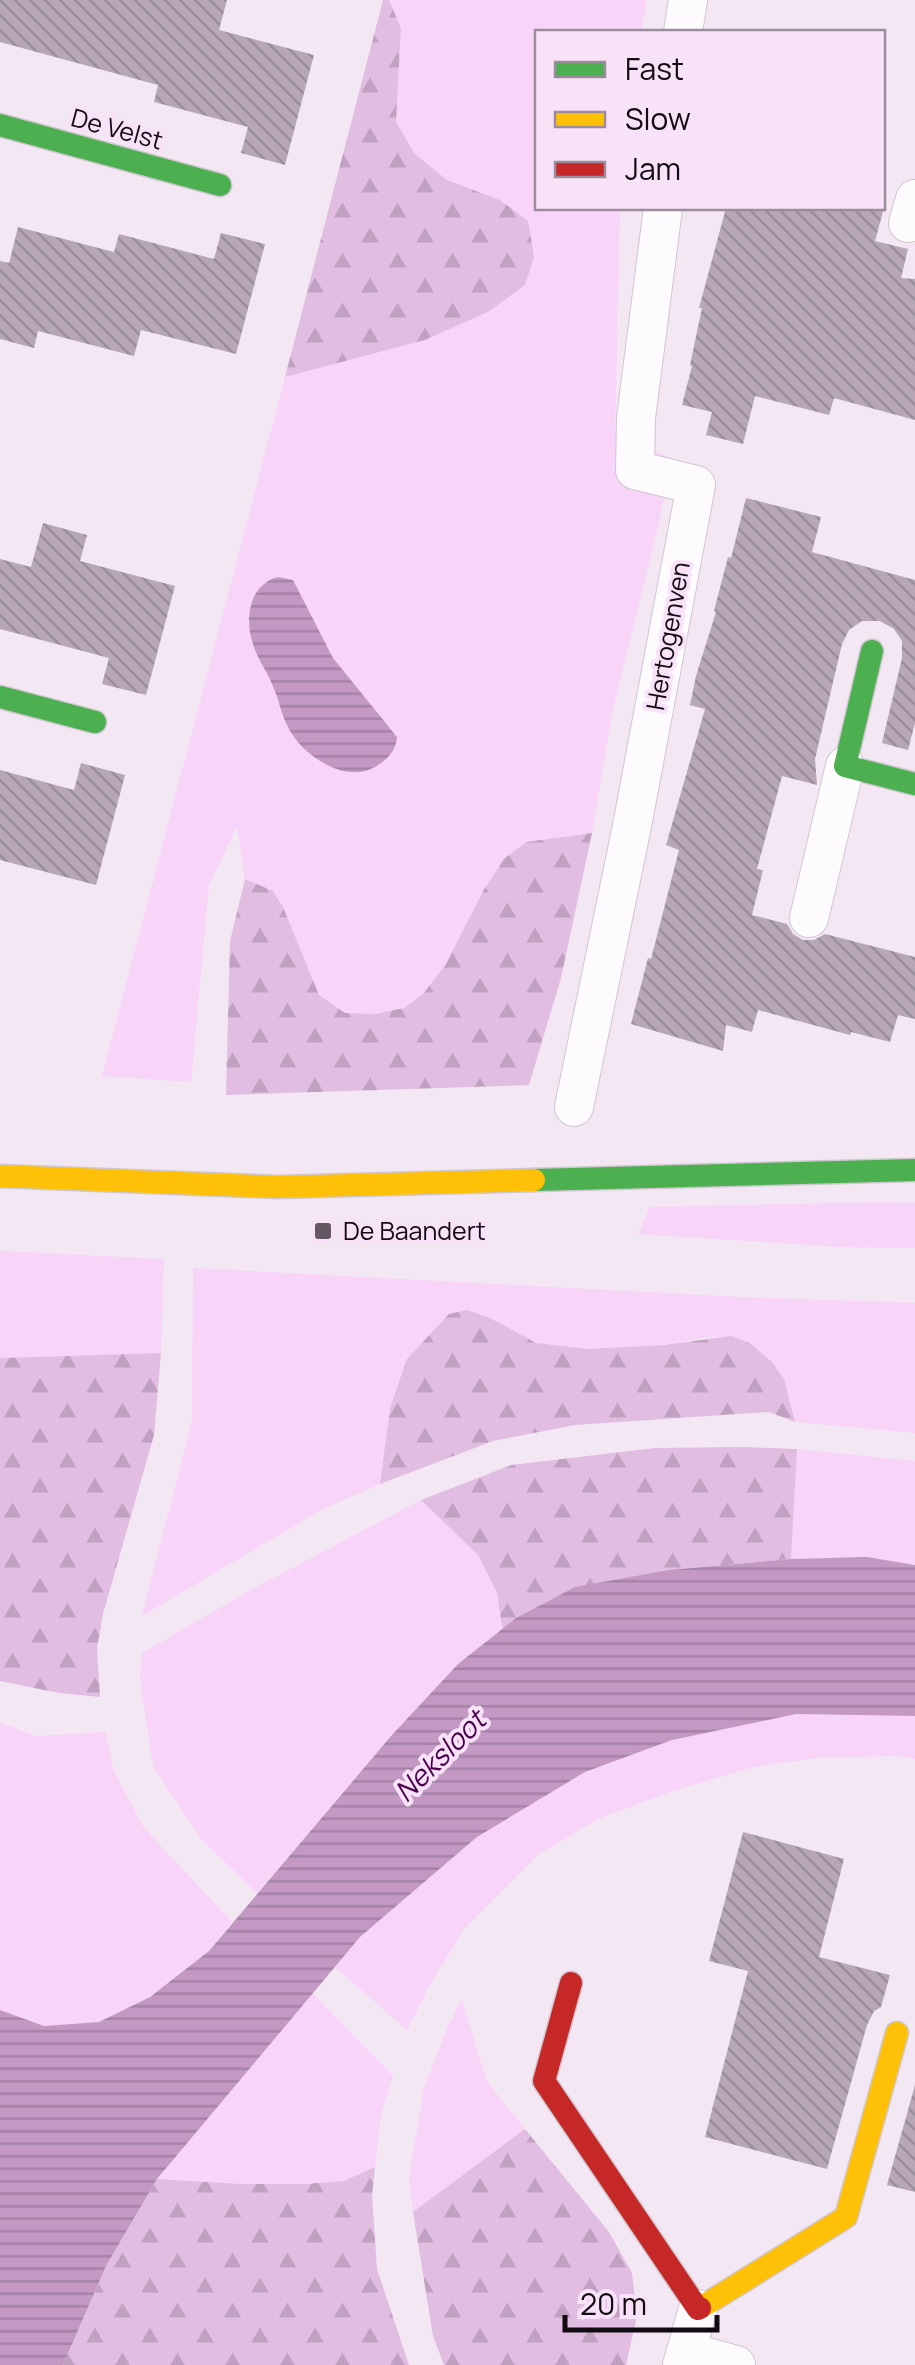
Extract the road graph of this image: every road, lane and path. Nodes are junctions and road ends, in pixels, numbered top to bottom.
1 (688, 0) edge
2 (683, 30) edge
3 (0, 124) edge
4 (220, 186) dead end
5 (663, 210) edge
6 (872, 652) dead end
7 (0, 697) edge
8 (95, 722) dead end
9 (845, 766) junction
10 (915, 784) edge
11 (808, 918) dead end
12 (574, 1107) dead end
13 (915, 1170) edge
14 (0, 1176) edge
15 (571, 1984) dead end
16 (896, 2033) dead end
17 (698, 2308) junction
18 (684, 2358) edge
19 (736, 2365) edge

1 - 2 street
3 - 4 street, De Velst
5 - 12 street, Hertogenven
6 - 9 street
7 - 8 street
9 - 10 street
9 - 11 street
13 - 14 street
15 - 17 street
16 - 17 street
17 - 18 street
18 - 19 street

